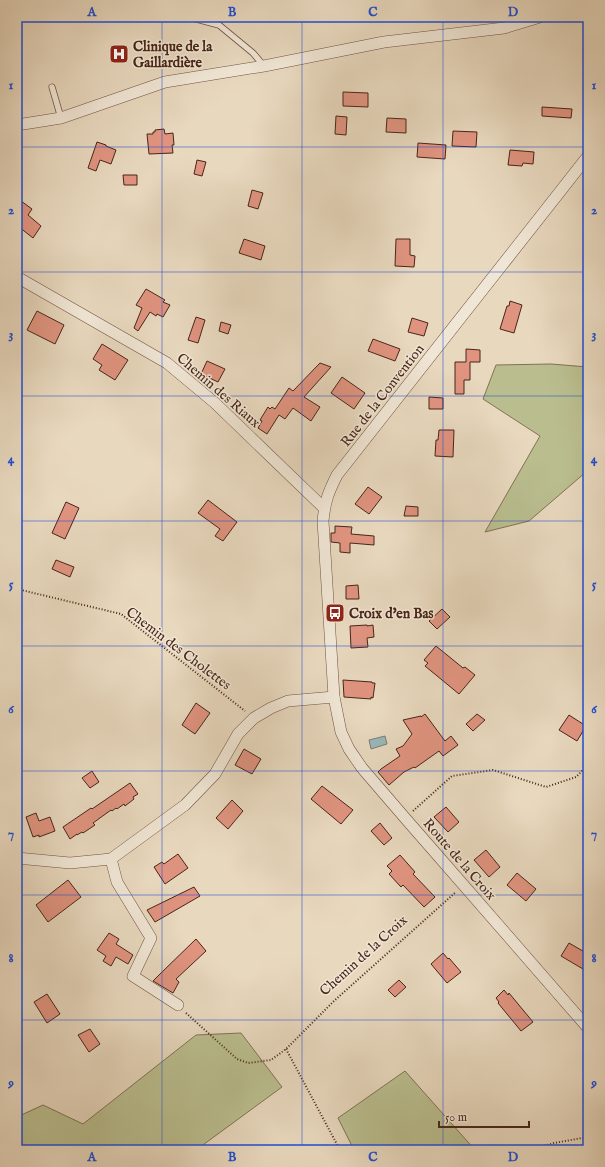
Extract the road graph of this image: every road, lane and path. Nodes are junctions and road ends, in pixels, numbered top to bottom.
1 (189, 17) edge
2 (217, 17) edge
3 (540, 17) edge
4 (219, 25) junction
5 (264, 66) junction
6 (52, 87) dead end
7 (61, 118) junction
8 (17, 125) edge
9 (588, 156) edge
10 (17, 277) edge
11 (324, 508) junction
12 (17, 589) edge
13 (334, 697) junction
14 (254, 718) junction
15 (588, 765) edge
16 (405, 818) junction
17 (17, 858) edge
18 (111, 859) junction
19 (463, 885) junction
20 (178, 1005) joint
21 (588, 1028) edge
22 (286, 1049) junction
23 (588, 1137) edge
24 (340, 1150) edge
25 (530, 1150) edge

1 - 4 lane
2 - 4 lane
3 - 5 street
4 - 5 lane
5 - 7 street
6 - 7 lane
7 - 8 street
9 - 11 street, Rue de la Convention
10 - 11 street, Chemin des Riaux
11 - 13 street, Rue de la Convention
12 - 14 path, Chemin des Cholettes
13 - 14 street
13 - 16 street, Route de la Croix
14 - 18 street
15 - 16 path
16 - 19 street, Route de la Croix
17 - 18 street
18 - 20 street
19 - 21 street, Route de la Croix
19 - 22 path, Chemin de la Croix
20 - 22 path, Chemin de la Croix
22 - 24 path
23 - 25 path

